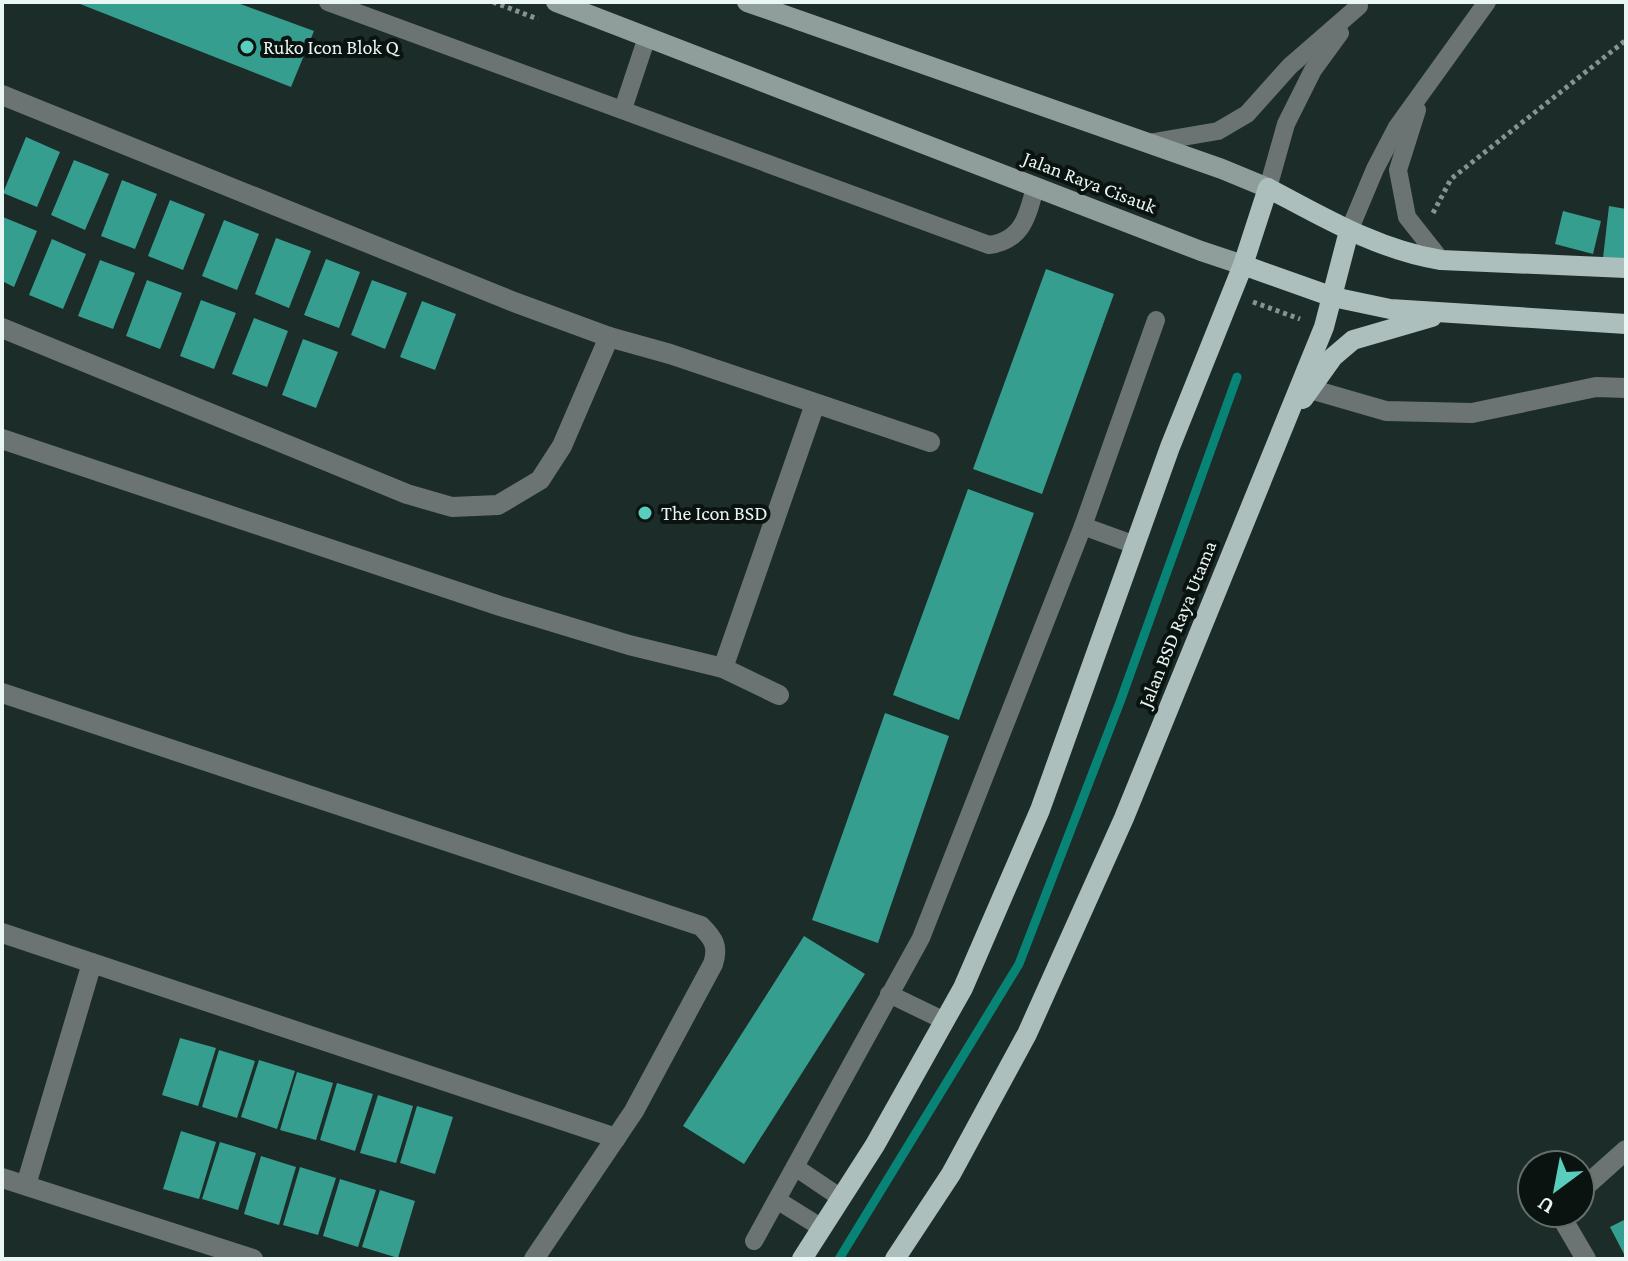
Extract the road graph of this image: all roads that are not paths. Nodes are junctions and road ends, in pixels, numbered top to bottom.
1 (328, 2) edge
2 (556, 2) edge
3 (747, 2) edge
4 (1487, 2) edge
5 (1361, 4) edge
6 (647, 37) junction
7 (1422, 92) junction
8 (2, 95) edge
9 (623, 109) junction
10 (1148, 143) junction
11 (1035, 187) junction
12 (1268, 188) junction
13 (1349, 231) junction
14 (1441, 260) junction
15 (1243, 265) junction
16 (1626, 268) edge
17 (1333, 297) junction
18 (1447, 313) junction
19 (1156, 320) dead end
20 (1626, 324) edge
21 (2, 328) edge
22 (609, 337) junction
23 (1626, 388) edge
24 (1310, 389) junction
25 (815, 404) junction
26 (1282, 428) junction
27 (2, 439) edge
28 (930, 442) dead end
29 (1083, 526) junction
30 (1135, 545) junction
31 (723, 668) junction
32 (2, 693) edge
33 (779, 695) dead end
34 (2, 933) edge
35 (92, 963) junction
36 (889, 994) junction
37 (945, 1021) junction
38 (616, 1138) junction
39 (1626, 1150) edge
40 (795, 1167) junction
41 (1596, 1177) edge
42 (2, 1178) edge
43 (26, 1185) junction
44 (841, 1198) junction
45 (777, 1200) junction
46 (822, 1228) junction
47 (1568, 1229) edge
48 (754, 1241) dead end
49 (253, 1259) edge
50 (534, 1259) edge
51 (802, 1259) edge
52 (895, 1259) edge
53 (1586, 1259) edge

1 - 9 lane
2 - 6 main road, Jalan Raya Cisauk
3 - 10 main road
4 - 7 lane, Jalan BSD Raya Utama
5 - 10 lane
5 - 12 lane
6 - 9 lane
6 - 11 main road, Jalan Raya Cisauk
7 - 13 lane, Jalan BSD Raya Utama
7 - 14 lane
8 - 22 street
9 - 11 lane
10 - 12 main road
11 - 15 main road, Jalan Raya Cisauk
12 - 13 main road
12 - 15 main road
13 - 14 main road
13 - 17 main road, Jalan BSD Raya Utama
14 - 16 main road
15 - 17 main road, Jalan Raya Cisauk
15 - 30 main road
17 - 18 main road, Jalan Raya Cisauk
17 - 26 main road, Jalan BSD Raya Utama
18 - 20 main road, Jalan Raya Cisauk
18 - 24 main road
19 - 29 lane
21 - 22 street
22 - 25 street
23 - 24 street
24 - 26 main road
25 - 28 street
25 - 31 street
26 - 52 main road, Jalan BSD Raya Utama
27 - 31 street
29 - 30 lane
29 - 36 lane
30 - 37 main road
31 - 33 street
32 - 38 street
34 - 35 street
35 - 38 street
35 - 43 street
36 - 37 lane
36 - 40 lane
37 - 44 main road
38 - 50 street
39 - 41 street
40 - 44 lane
40 - 45 lane
42 - 43 street
43 - 49 street
44 - 46 main road
45 - 46 lane
45 - 48 lane
46 - 51 main road
47 - 53 street

